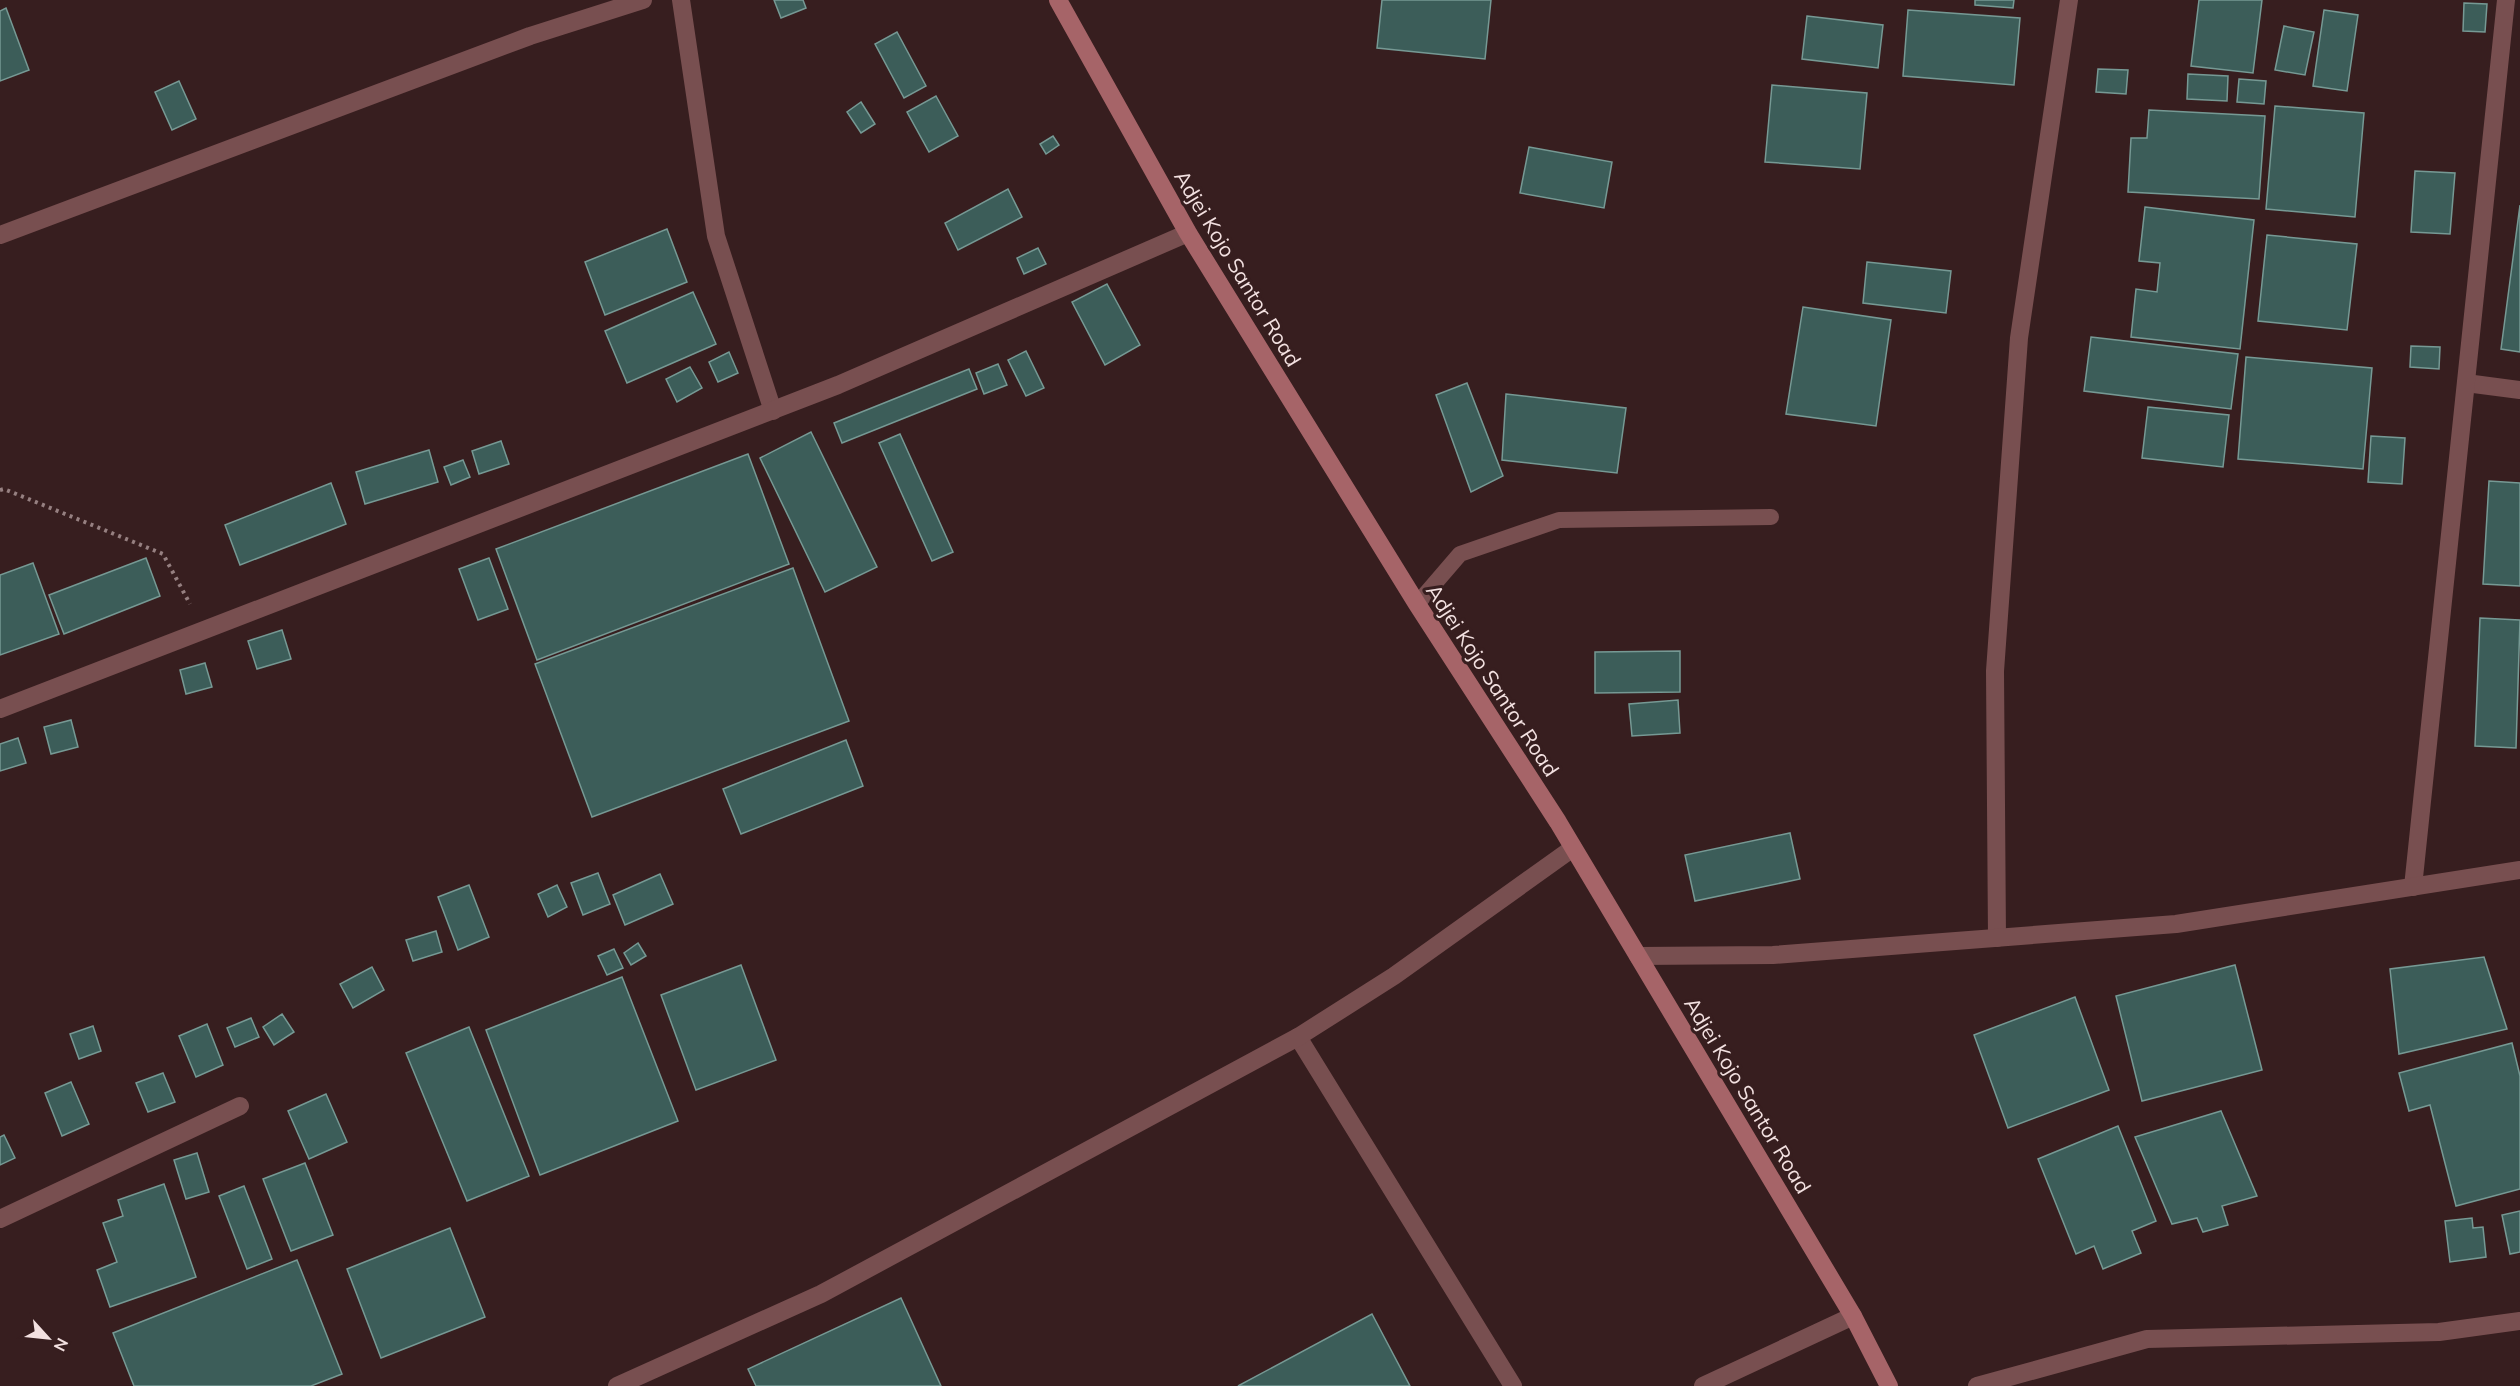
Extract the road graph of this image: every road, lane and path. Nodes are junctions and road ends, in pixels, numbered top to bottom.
1 (643, 0) edge
2 (681, 0) edge
3 (1058, 0) edge
4 (2068, 0) edge
5 (2506, 0) edge
6 (1188, 233) junction
7 (0, 235) edge
8 (2466, 383) junction
9 (2520, 390) edge
10 (773, 411) junction
11 (0, 490) edge
12 (1772, 518) dead end
13 (1417, 604) junction
14 (204, 631) junction
15 (0, 709) edge
16 (1573, 848) junction
17 (2520, 870) edge
18 (2413, 887) junction
19 (1997, 938) junction
20 (1638, 956) junction
21 (1298, 1037) junction
22 (240, 1106) dead end
23 (0, 1219) edge
24 (1853, 1316) junction
25 (2520, 1321) edge
26 (617, 1386) edge
27 (1513, 1386) edge
28 (1703, 1386) edge
29 (1890, 1386) edge
30 (1977, 1386) edge

1 - 7 street
2 - 10 street
3 - 6 street, Adjei Kojo Santor Road
4 - 19 street
5 - 8 street
6 - 10 street
6 - 13 street, Adjei Kojo Santor Road
8 - 9 street
8 - 18 street
10 - 14 street
11 - 14 path
12 - 13 lane
13 - 16 street, Adjei Kojo Santor Road
14 - 15 street
16 - 20 street, Adjei Kojo Santor Road
16 - 21 street
17 - 18 street
18 - 19 street
19 - 20 street
20 - 24 street, Adjei Kojo Santor Road
21 - 26 street
21 - 27 street
22 - 23 street
24 - 28 street
24 - 29 street, Adjei Kojo Santor Road
25 - 30 street

